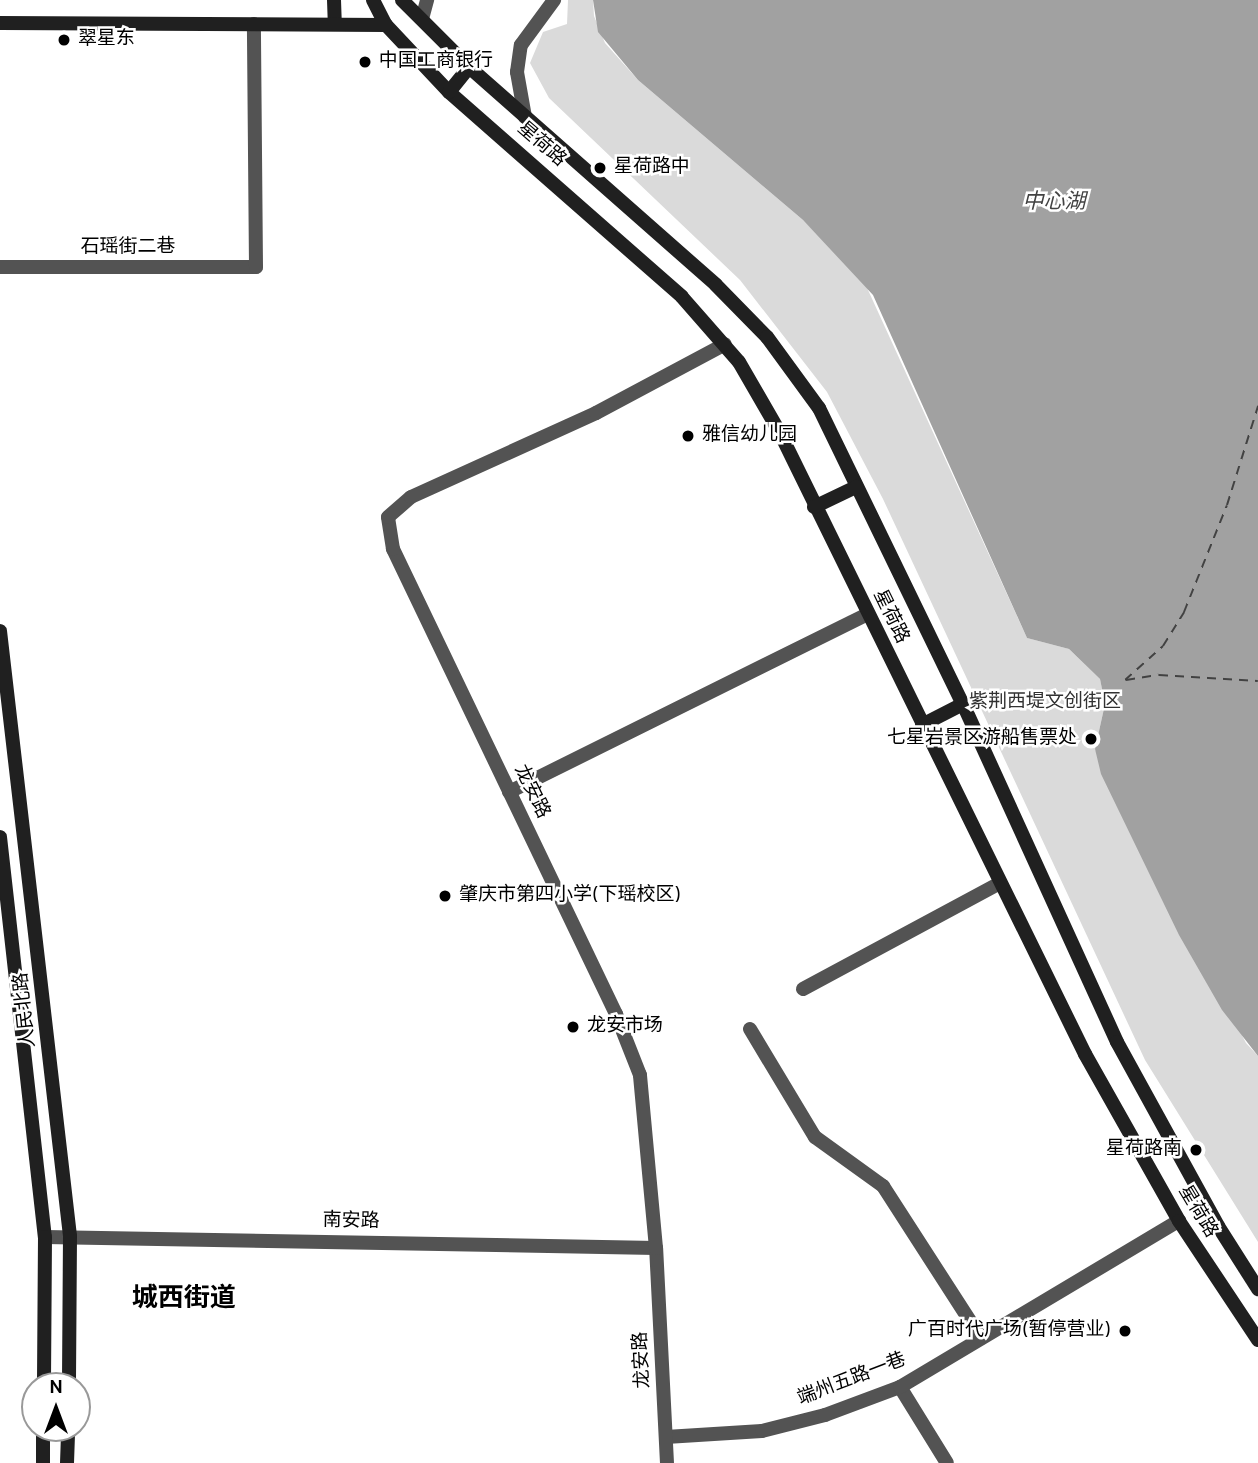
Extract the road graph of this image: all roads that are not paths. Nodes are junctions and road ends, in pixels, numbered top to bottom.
1 (334, 0) edge
2 (373, 0) edge
3 (402, 0) edge
4 (427, 0) edge
5 (554, 0) edge
6 (422, 19) junction
7 (0, 23) edge
8 (254, 24) junction
9 (335, 24) junction
10 (386, 24) junction
11 (469, 66) junction
12 (449, 92) junction
13 (525, 117) junction
14 (0, 267) edge
15 (725, 344) junction
16 (856, 487) junction
17 (814, 508) junction
18 (867, 614) junction
19 (0, 631) edge
20 (963, 704) junction
21 (922, 725) junction
22 (509, 792) junction
23 (0, 837) edge
24 (1000, 883) junction
25 (803, 989) dead end
26 (750, 1029) dead end
27 (1179, 1221) junction
28 (70, 1236) junction
29 (45, 1237) junction
30 (656, 1248) junction
31 (1258, 1289) edge
32 (981, 1338) junction
33 (1258, 1340) edge
34 (44, 1372) edge
35 (69, 1372) edge
36 (900, 1387) junction
37 (666, 1437) junction
38 (43, 1442) edge
39 (68, 1442) edge
40 (43, 1463) edge
41 (67, 1463) edge
42 (667, 1463) edge
43 (947, 1463) edge

1 - 9 street
2 - 10 street, 星荷路
3 - 6 street, 星荷路
4 - 6 street
5 - 13 street
6 - 11 street, 星荷路
7 - 8 street
8 - 9 street
8 - 14 street, 石瑶街二巷
9 - 10 street
10 - 12 street, 星荷路
11 - 12 street
11 - 13 street, 星荷路
12 - 15 street, 星荷路
13 - 16 street, 星荷路
15 - 17 street, 星荷路
15 - 22 street, 龙安路
16 - 17 street
16 - 20 street, 星荷路
17 - 18 street, 星荷路
18 - 21 street, 星荷路
18 - 22 street
19 - 28 street, 人民北路
20 - 21 street
20 - 31 street, 星荷路
21 - 24 street, 星荷路
22 - 30 street, 龙安路
23 - 29 street, 人民北路
24 - 25 street
24 - 27 street, 星荷路
26 - 32 street
27 - 32 street, 端州五路一巷
27 - 33 street, 星荷路
28 - 29 street, 南安路
28 - 30 street, 南安路
28 - 35 street, 人民北路
29 - 34 street, 人民北路
30 - 37 street, 龙安路
32 - 36 street, 端州五路一巷
36 - 37 street, 端州五路一巷
36 - 43 street
37 - 42 street, 龙安路
38 - 40 street
39 - 41 street

